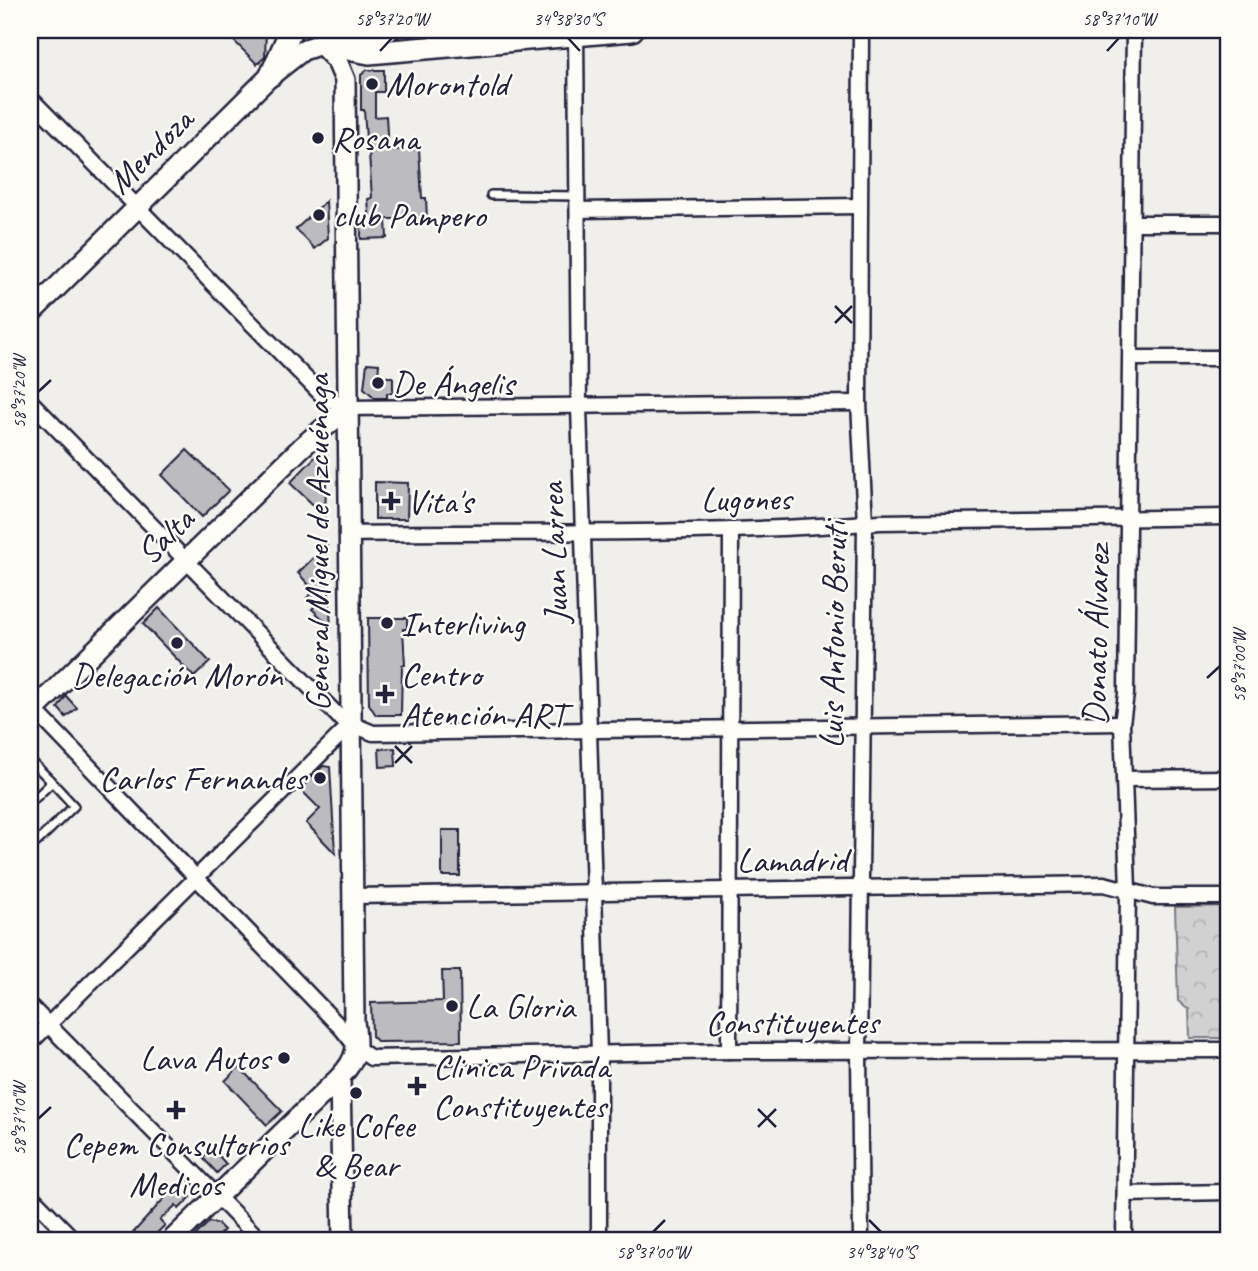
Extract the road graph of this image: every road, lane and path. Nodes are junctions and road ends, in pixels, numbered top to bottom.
1 (291, 30) edge
2 (388, 30) edge
3 (632, 30) edge
4 (861, 30) edge
5 (1134, 30) edge
6 (576, 33) edge
7 (317, 34) edge
8 (271, 75) junction
9 (30, 98) edge
10 (491, 195) dead end
11 (578, 203) junction
12 (859, 206) junction
13 (137, 208) junction
14 (1134, 223) junction
15 (1228, 223) edge
16 (30, 314) edge
17 (1131, 358) junction
18 (1228, 358) edge
19 (30, 401) edge
20 (859, 403) junction
21 (579, 407) junction
22 (347, 408) junction
23 (1129, 517) junction
24 (1228, 517) edge
25 (865, 523) junction
26 (583, 530) junction
27 (732, 530) junction
28 (347, 534) junction
29 (185, 560) junction
30 (31, 709) edge
31 (1122, 723) junction
32 (350, 725) junction
33 (861, 725) junction
34 (730, 726) junction
35 (590, 728) junction
36 (30, 760) edge
37 (1228, 778) edge
38 (1124, 779) junction
39 (50, 780) junction
40 (30, 803) edge
41 (30, 838) edge
42 (197, 877) junction
43 (863, 889) junction
44 (1128, 889) junction
45 (730, 890) junction
46 (594, 891) junction
47 (354, 897) junction
48 (1228, 897) edge
49 (30, 1006) edge
50 (48, 1025) junction
51 (30, 1044) edge
52 (358, 1049) junction
53 (1125, 1050) junction
54 (1228, 1050) edge
55 (729, 1051) junction
56 (859, 1053) junction
57 (599, 1054) junction
58 (340, 1077) junction
59 (1228, 1192) edge
60 (1125, 1194) junction
61 (30, 1195) edge
62 (216, 1197) junction
63 (75, 1241) edge
64 (171, 1241) edge
65 (261, 1241) edge
66 (342, 1241) edge
67 (599, 1241) edge
68 (861, 1241) edge
69 (1124, 1241) edge

1 - 8 main road
2 - 7 main road
3 - 6 main road
4 - 12 street, Luis Antonio Beruti
5 - 14 street, Donato Álvarez
6 - 7 main road
6 - 11 street, Juan Larrea
7 - 8 street, Mendoza
7 - 22 street, General Miguel de Azcuénaga
8 - 13 street, Mendoza
9 - 13 street
10 - 11 lane
11 - 12 street
11 - 21 street, Juan Larrea
12 - 20 street, Luis Antonio Beruti
13 - 16 street, Mendoza
13 - 22 street
14 - 15 street
14 - 17 street, Donato Álvarez
17 - 18 street
17 - 23 street, Donato Álvarez
19 - 29 street
20 - 21 street
20 - 25 street, Luis Antonio Beruti
21 - 22 street
21 - 26 street, Juan Larrea
22 - 28 street, General Miguel de Azcuénaga
22 - 29 street, Salta
23 - 24 street, Lugones
23 - 25 street, Lugones
23 - 31 street, Donato Álvarez
25 - 27 street, Lugones
25 - 33 street, Luis Antonio Beruti
26 - 27 street, Lugones
26 - 28 street, Lugones
26 - 35 street, Juan Larrea
27 - 34 street
28 - 32 street, General Miguel de Azcuénaga
29 - 30 street, Salta
29 - 32 street
30 - 42 street
31 - 33 street
31 - 38 street, Donato Álvarez
32 - 35 street
32 - 42 street
32 - 47 street, General Miguel de Azcuénaga
33 - 34 street
33 - 43 street, Luis Antonio Beruti
34 - 35 street
34 - 45 street
35 - 46 street, Juan Larrea
36 - 39 lane
37 - 38 street
38 - 44 street, Donato Álvarez
39 - 40 lane
39 - 41 lane
42 - 50 street
42 - 52 street
43 - 44 street, Lamadrid
43 - 45 street, Lamadrid
43 - 56 street, Luis Antonio Beruti
44 - 48 street, Lamadrid
44 - 53 street, Donato Álvarez
45 - 46 street, Lamadrid
45 - 55 street
46 - 47 street, Lamadrid
46 - 57 street, Juan Larrea
47 - 52 street, General Miguel de Azcuénaga
49 - 50 street
50 - 51 street
50 - 62 street
52 - 57 street, Constituyentes
52 - 58 street
53 - 54 street, Constituyentes
53 - 56 street, Constituyentes
53 - 60 street, Donato Álvarez
55 - 56 street, Constituyentes
55 - 57 street, Constituyentes
56 - 68 street, Luis Antonio Beruti
57 - 67 street, Juan Larrea
58 - 62 street
58 - 66 street
59 - 60 street
60 - 69 street, Donato Álvarez
61 - 63 street
62 - 64 street
62 - 65 street

